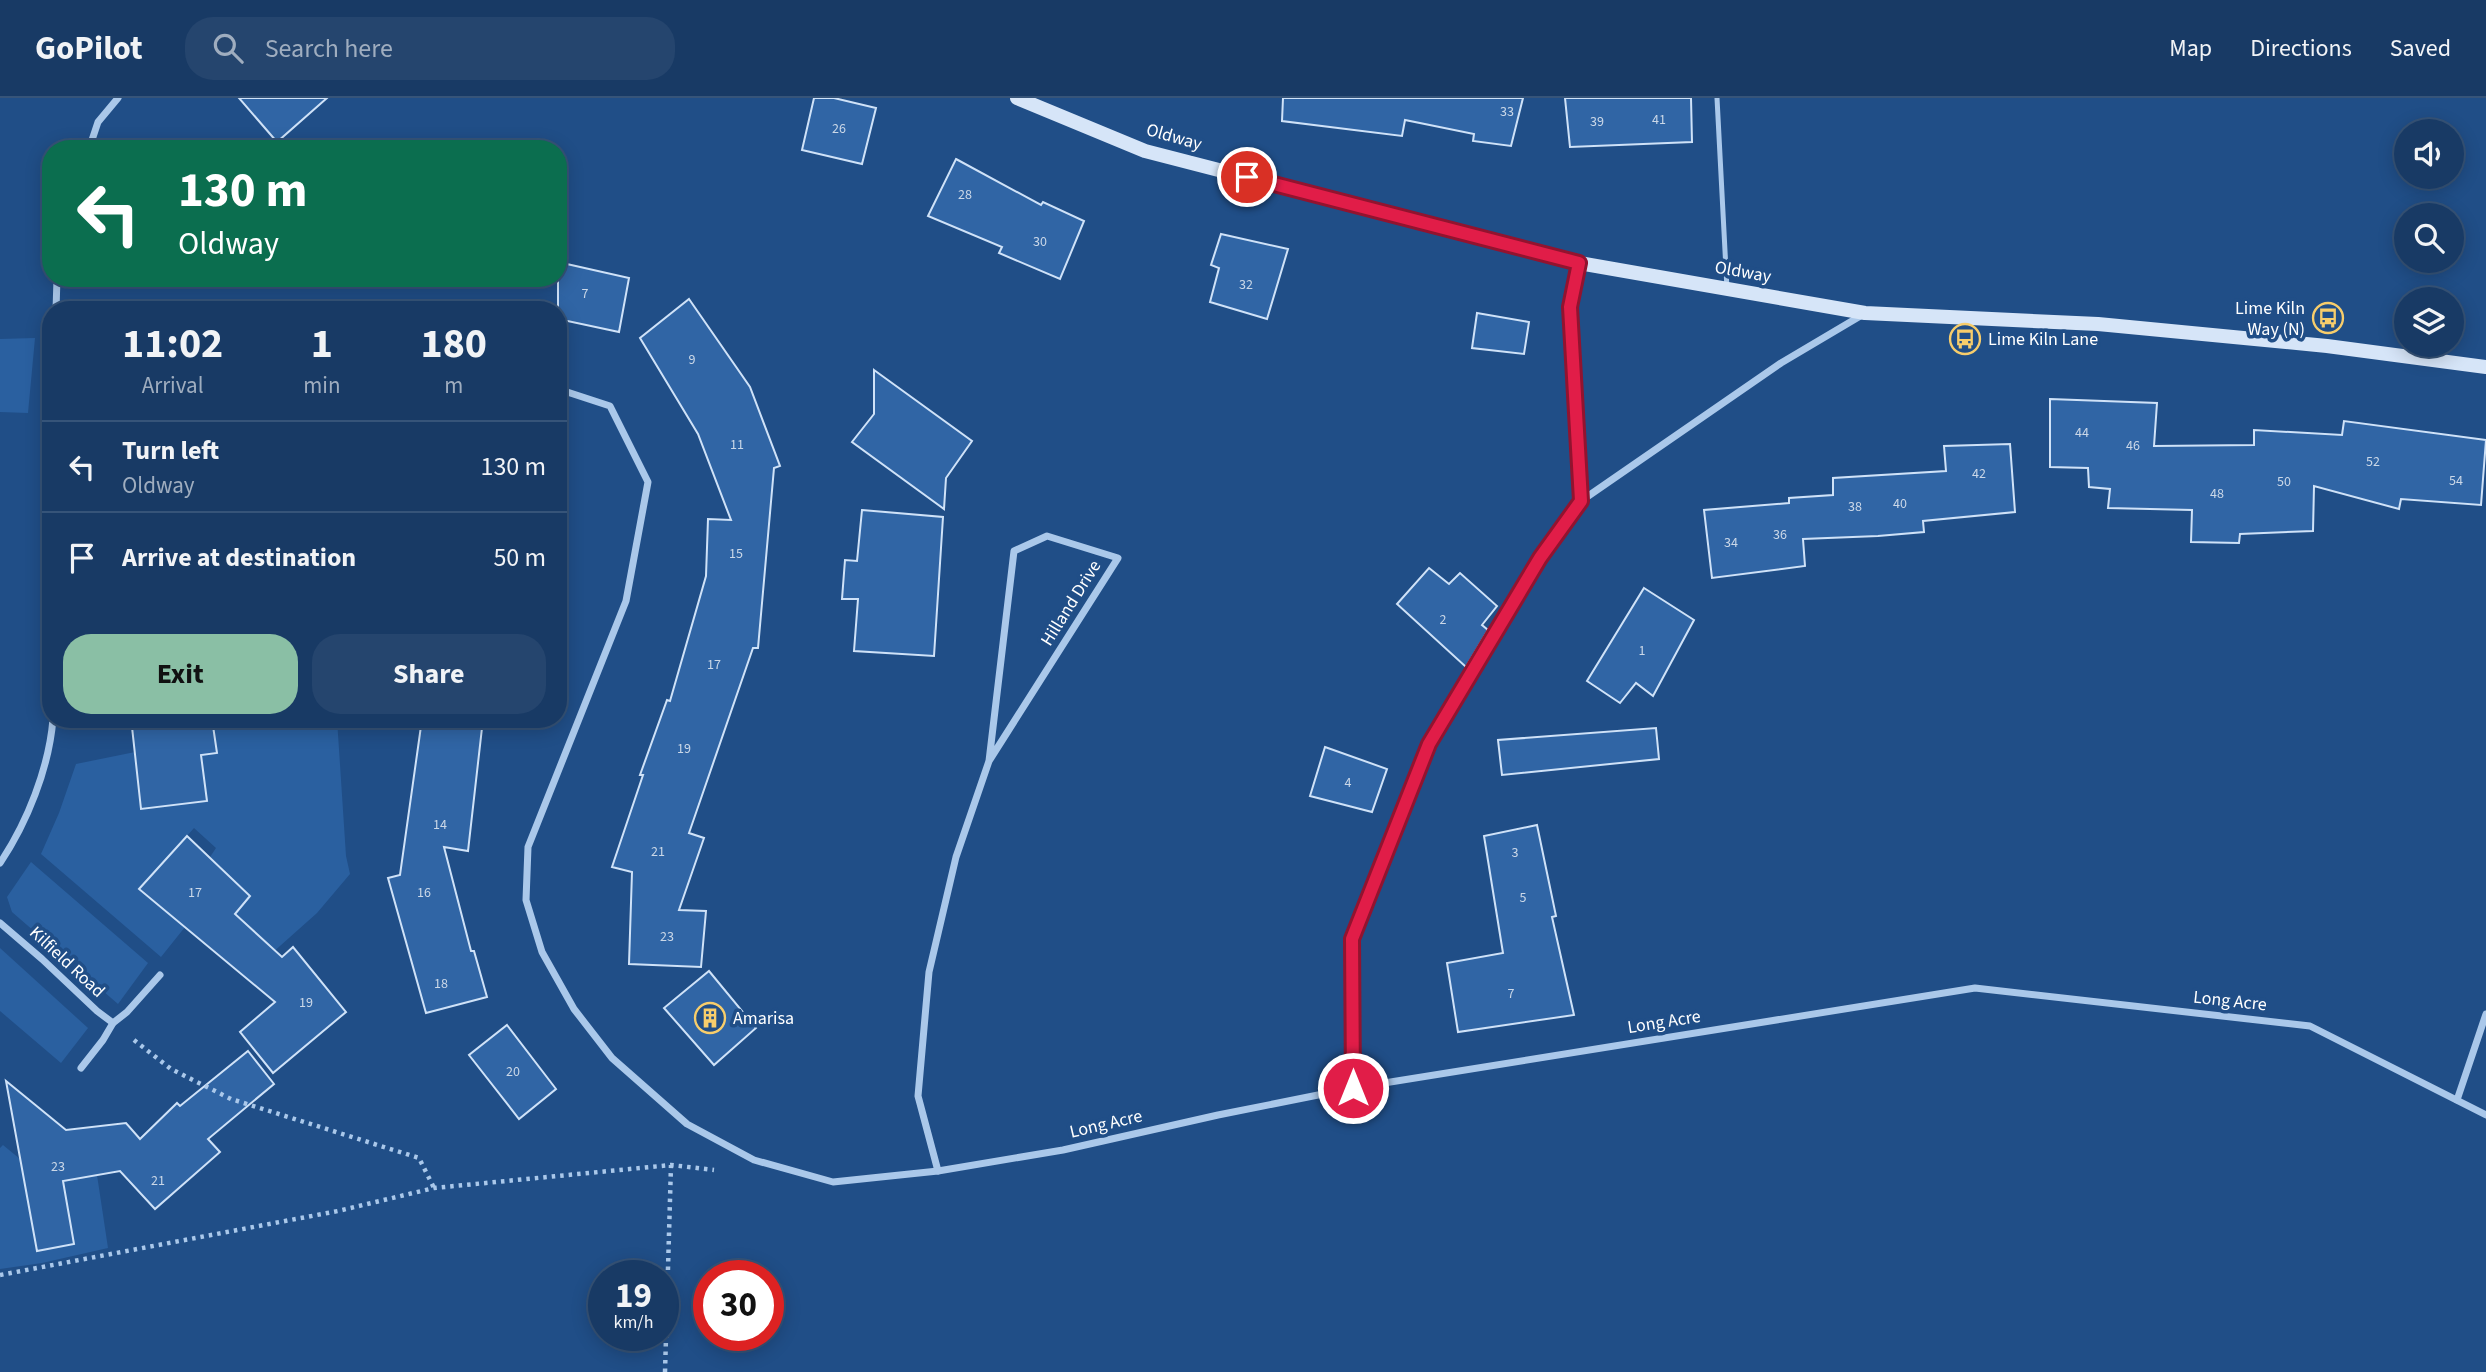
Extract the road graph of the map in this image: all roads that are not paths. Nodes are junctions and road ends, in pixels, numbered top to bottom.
1 (118, 98) edge
2 (1017, 98) edge
3 (1717, 98) edge
4 (92, 140) edge
5 (1579, 263) junction
6 (1727, 289) junction
7 (1866, 313) junction
8 (2486, 367) edge
9 (567, 392) edge
10 (1581, 501) junction
11 (52, 728) edge
12 (989, 761) junction
13 (0, 863) edge
14 (0, 923) edge
15 (160, 975) dead end
16 (2486, 1014) edge
17 (113, 1023) junction
18 (81, 1068) dead end
19 (1353, 1088) junction
20 (2457, 1100) junction
21 (2486, 1115) edge
22 (939, 1171) junction

1 - 4 street
2 - 5 street, Oldway
3 - 6 lane
5 - 6 street, Oldway
5 - 10 street
6 - 7 street, Oldway
7 - 8 street, Oldway
7 - 10 street
9 - 22 street, Long Acre
10 - 19 street
11 - 13 street
12 - 12 street, Hilland Drive
12 - 22 street, Hilland Drive
14 - 17 street, Kilfield Road
15 - 17 street
16 - 20 street
17 - 18 street
19 - 20 street, Long Acre
19 - 22 street, Long Acre
20 - 21 street, Long Acre

